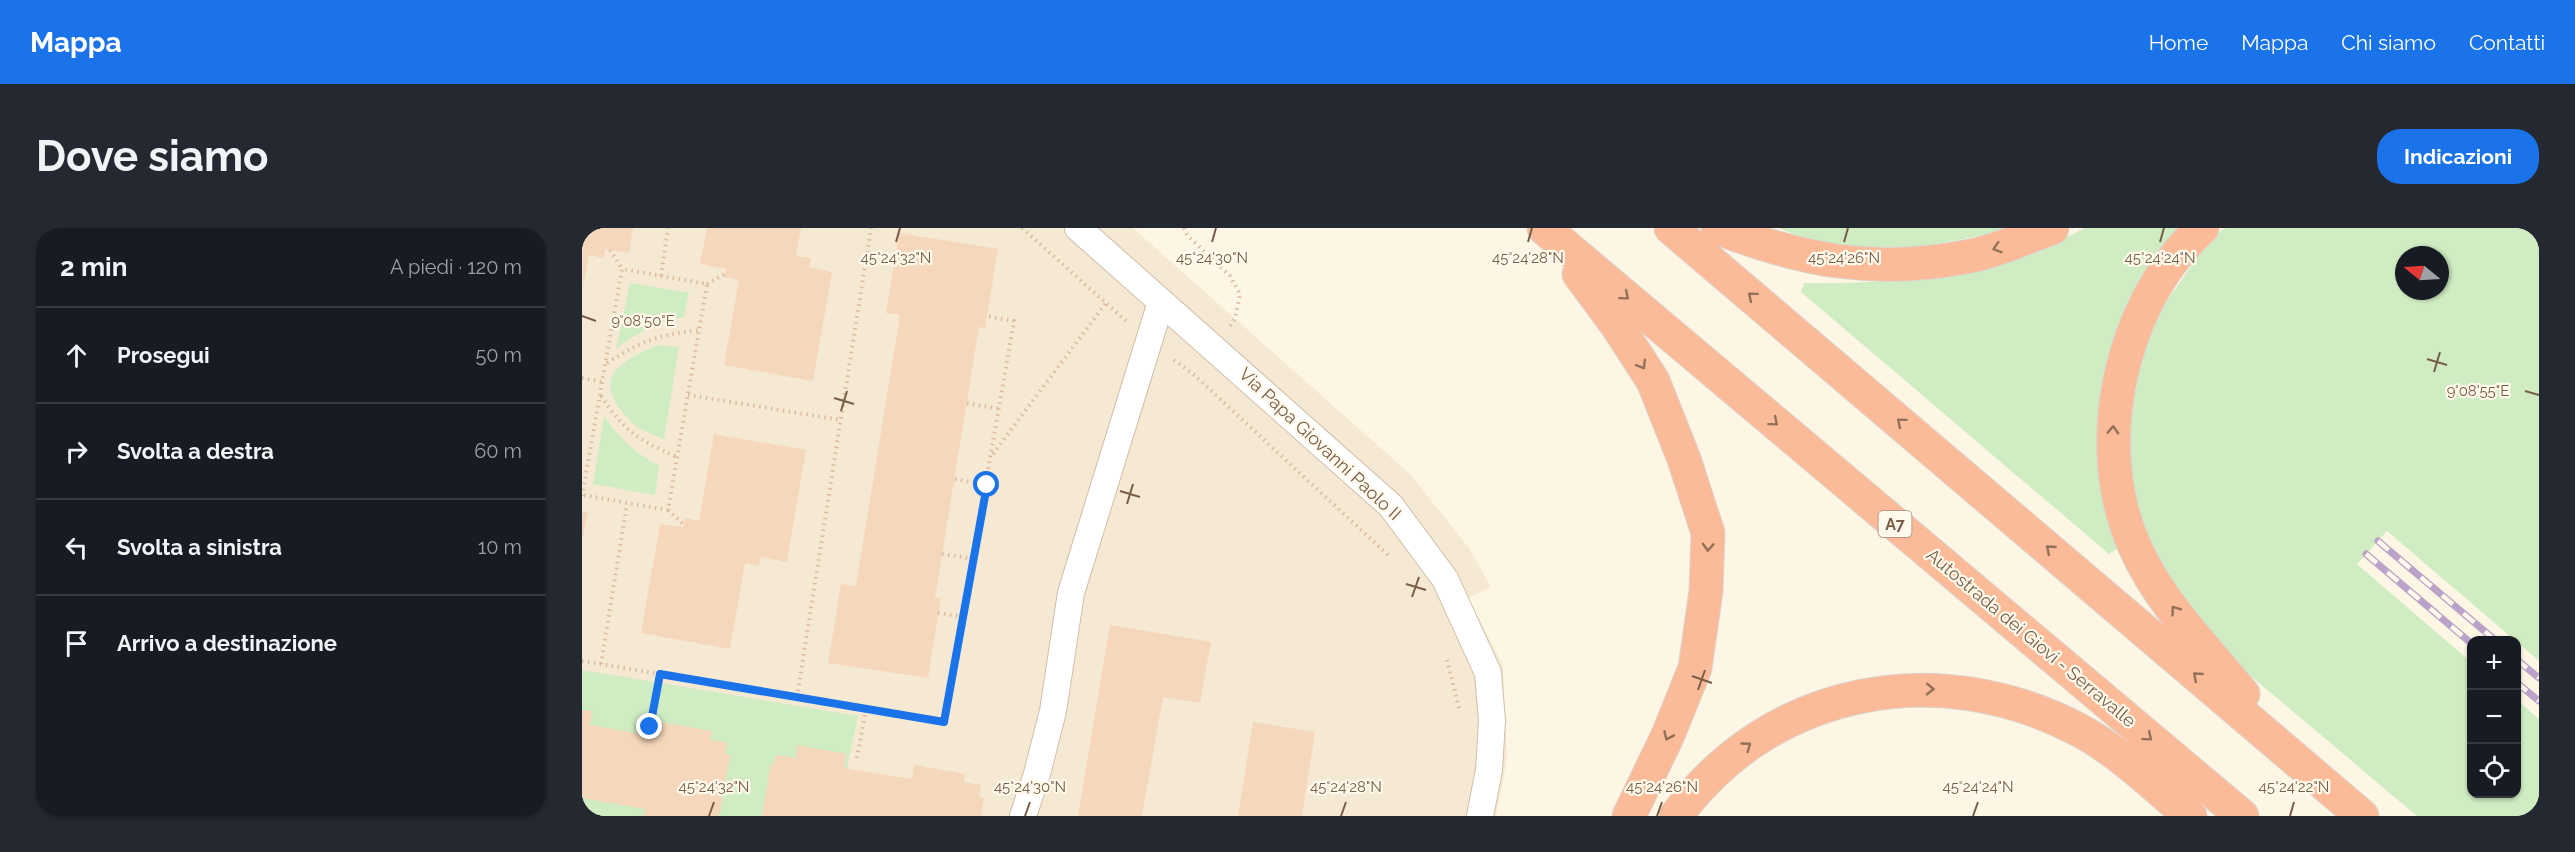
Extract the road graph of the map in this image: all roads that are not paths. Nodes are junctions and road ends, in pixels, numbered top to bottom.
1 (1078, 228) edge
2 (1671, 228) edge
3 (1718, 228) edge
4 (2052, 228) edge
5 (2202, 228) edge
6 (1546, 230) edge
7 (1161, 302) junction
8 (2306, 769) junction
9 (1023, 816) edge
10 (1480, 816) edge
11 (1629, 816) edge
12 (1676, 816) edge
13 (2190, 816) edge
14 (2242, 816) edge
15 (2362, 816) edge

1 - 7 street, Via Papa Giovanni Paolo II
8 -> 2 highway
4 -> 3 highway
8 -> 5 highway
6 -> 11 highway
6 -> 14 highway, Autostrada dei Giovi - Serravalle / A7
7 - 9 street
7 - 10 street, Via Papa Giovanni Paolo II
8 - 15 highway
12 -> 13 highway

